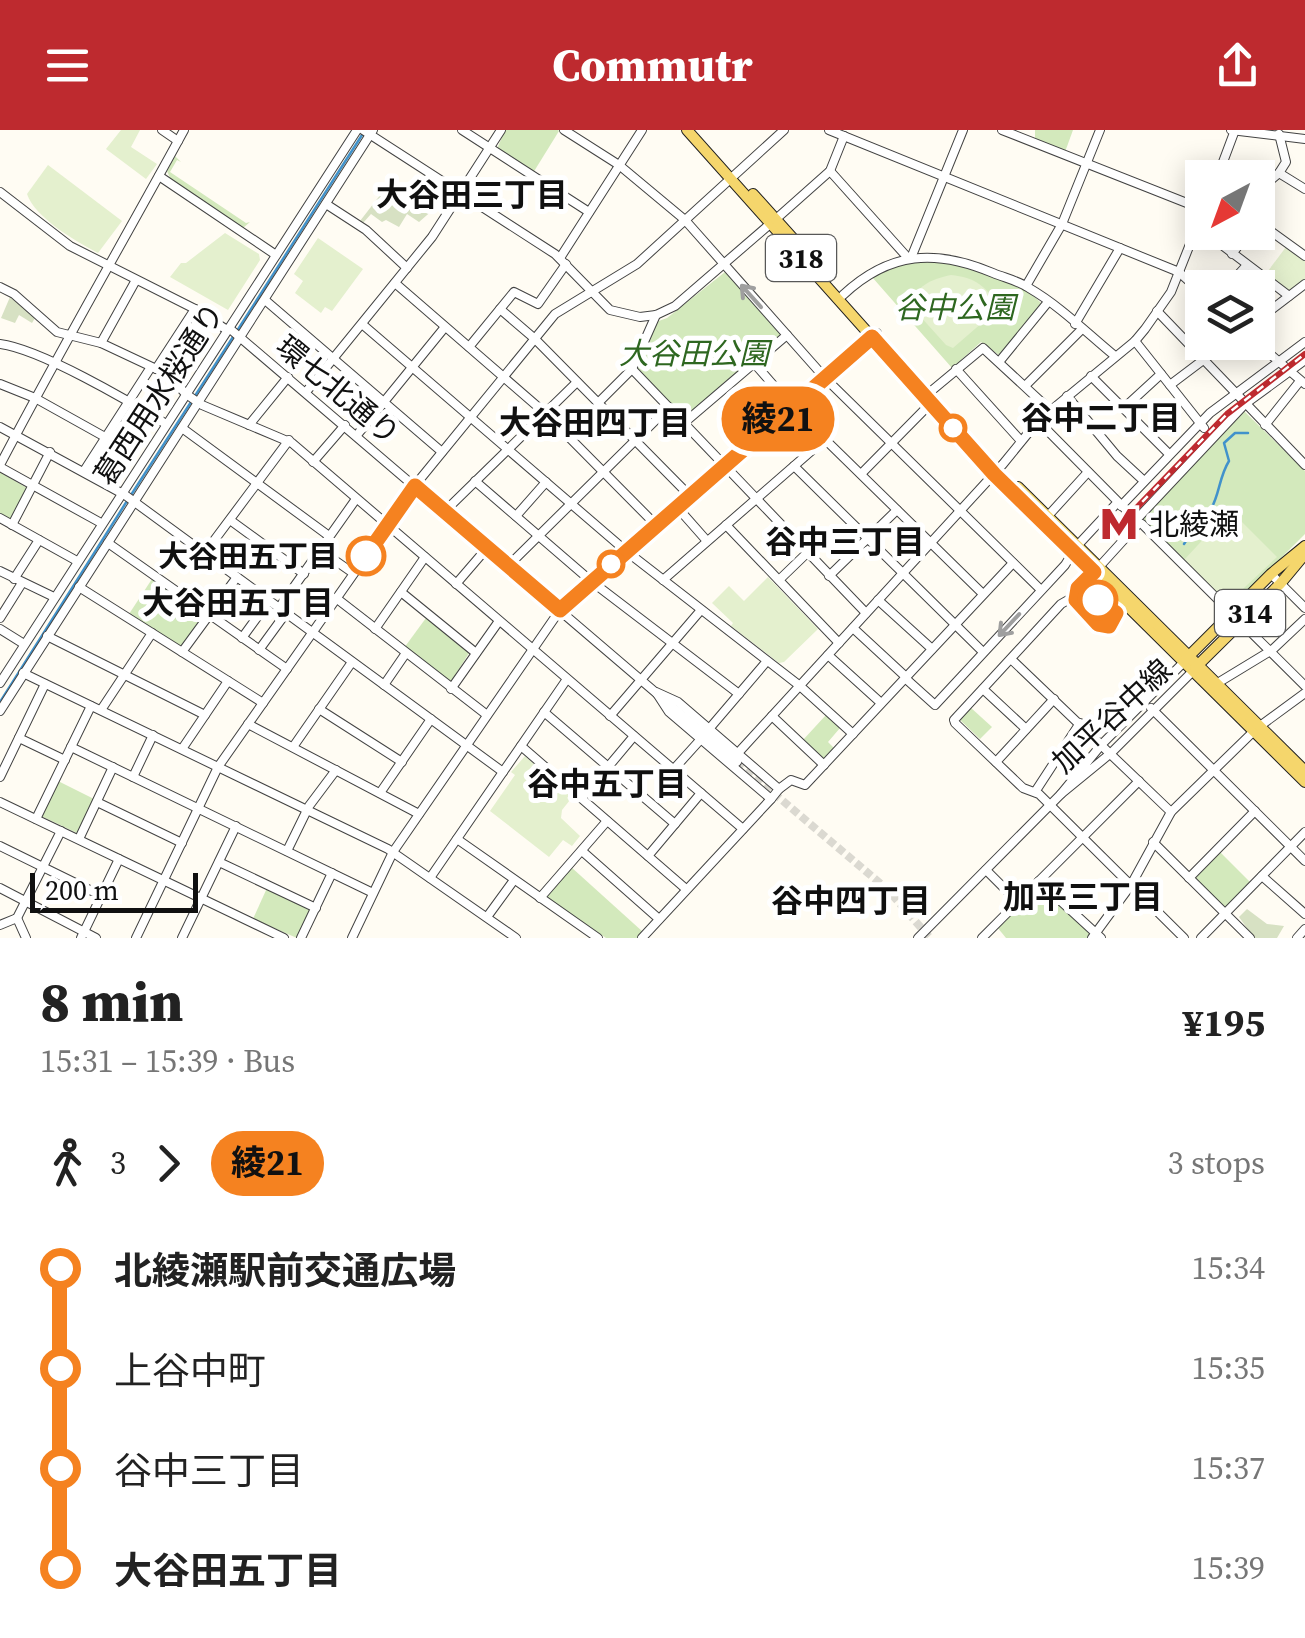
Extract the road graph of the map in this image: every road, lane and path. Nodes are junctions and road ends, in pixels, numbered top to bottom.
1 (162, 130) edge
2 (184, 130) edge
3 (462, 130) edge
4 (501, 130) edge
5 (642, 130) edge
6 (687, 130) edge
7 (696, 130) edge
8 (784, 130) edge
9 (829, 130) edge
10 (962, 130) edge
11 (1002, 130) edge
12 (1100, 130) edge
13 (1233, 130) edge
14 (366, 131) edge
15 (569, 131) edge
16 (1279, 132) edge
17 (844, 136) junction
18 (1305, 138) edge
19 (178, 141) junction
20 (490, 148) junction
21 (1223, 160) edge
22 (1087, 164) junction
23 (619, 165) junction
24 (830, 171) junction
25 (1279, 173) junction
26 (159, 176) junction
27 (944, 176) junction
28 (1275, 176) edge
29 (733, 177) junction
30 (1305, 190) edge
31 (0, 192) edge
32 (461, 193) junction
33 (326, 204) junction
34 (1185, 204) edge
35 (589, 212) junction
36 (685, 220) junction
37 (773, 222) junction
38 (1062, 224) junction
39 (1275, 234) edge
40 (1120, 248) junction
41 (1189, 250) edge
42 (1227, 250) edge
43 (1235, 250) edge
44 (1232, 254) junction
45 (276, 255) junction
46 (1304, 255) edge
47 (910, 258) junction
48 (563, 261) junction
49 (1247, 264) junction
50 (106, 265) junction
51 (724, 266) junction
52 (407, 268) junction
53 (1242, 270) edge
54 (1179, 272) junction
55 (1185, 278) edge
56 (136, 280) junction
57 (395, 284) junction
58 (1305, 284) edge
59 (1026, 286) junction
60 (0, 288) edge
61 (590, 293) junction
62 (843, 295) junction
63 (1289, 296) junction
64 (264, 300) junction
65 (1048, 302) junction
66 (1275, 307) edge
67 (195, 309) junction
68 (500, 309) junction
69 (1157, 311) junction
70 (656, 316) junction
71 (362, 324) junction
72 (1078, 326) junction
73 (445, 327) junction
74 (234, 332) junction
75 (72, 335) junction
76 (786, 335) junction
77 (874, 335) junction
78 (535, 339) junction
79 (1185, 340) edge
80 (1135, 341) junction
81 (1305, 342) edge
82 (101, 343) junction
83 (0, 344) edge
84 (469, 347) junction
85 (1115, 356) junction
86 (332, 359) junction
87 (1204, 360) joint
88 (1305, 360) edge
89 (1276, 361) junction
90 (998, 362) junction
91 (754, 363) junction
92 (56, 364) junction
93 (412, 367) junction
94 (154, 368) junction
95 (632, 369) junction
96 (956, 369) junction
97 (1288, 371) junction
98 (1162, 374) junction
99 (288, 376) junction
100 (1091, 376) junction
101 (504, 377) junction
102 (825, 378) junction
103 (577, 382) junction
104 (1302, 382) edge
105 (0, 384) edge
106 (1170, 385) junction
107 (1024, 386) junction
108 (306, 392) junction
109 (1235, 392) junction
110 (1066, 396) junction
111 (36, 398) junction
112 (930, 398) junction
113 (193, 399) junction
114 (128, 402) junction
115 (384, 402) junction
116 (598, 403) junction
117 (1245, 404) junction
118 (792, 406) junction
119 (669, 407) junction
120 (1124, 408) junction
121 (1050, 410) junction
122 (545, 413) junction
123 (470, 417) junction
124 (1038, 421) junction
125 (166, 424) junction
126 (249, 424) junction
127 (684, 424) junction
128 (345, 425) junction
129 (1202, 425) junction
130 (1264, 425) junction
131 (0, 426) edge
132 (182, 428) junction
133 (16, 434) junction
134 (357, 435) junction
135 (106, 437) junction
136 (825, 439) junction
137 (288, 440) junction
138 (635, 440) junction
139 (1022, 442) junction
140 (891, 443) junction
141 (508, 449) junction
142 (50, 452) junction
143 (442, 452) junction
144 (1169, 454) junction
145 (314, 462) junction
146 (151, 463) junction
147 (1305, 465) edge
148 (0, 466) edge
149 (724, 466) junction
150 (794, 466) junction
151 (84, 471) junction
152 (997, 471) junction
153 (603, 472) junction
154 (1088, 472) junction
155 (861, 474) junction
156 (475, 481) junction
157 (1144, 481) junction
158 (546, 482) junction
159 (257, 483) junction
160 (33, 486) junction
161 (415, 486) junction
162 (690, 496) junction
163 (129, 497) junction
164 (356, 498) junction
165 (756, 499) junction
166 (571, 504) junction
167 (1122, 505) junction
168 (678, 507) junction
169 (897, 510) junction
170 (444, 511) junction
171 (960, 511) junction
172 (516, 516) junction
173 (1047, 516) junction
174 (0, 518) edge
175 (230, 520) junction
176 (1138, 522) junction
177 (102, 524) junction
178 (12, 525) junction
179 (387, 525) junction
180 (656, 525) junction
181 (726, 525) junction
182 (330, 536) junction
183 (539, 536) junction
184 (868, 539) junction
185 (39, 540) junction
186 (708, 542) junction
187 (108, 543) junction
188 (931, 543) junction
189 (487, 548) junction
190 (1075, 549) junction
191 (320, 550) junction
192 (1305, 550) edge
193 (626, 551) junction
194 (86, 552) junction
195 (808, 553) junction
196 (204, 554) junction
197 (425, 558) junction
198 (98, 559) junction
199 (77, 561) junction
200 (1013, 563) junction
201 (508, 566) junction
202 (1099, 567) junction
203 (1, 572) edge
204 (903, 573) junction
205 (304, 574) junction
206 (353, 574) junction
207 (1271, 574) junction
208 (830, 576) junction
209 (237, 577) junction
210 (663, 580) junction
211 (779, 580) junction
212 (18, 581) junction
213 (592, 581) junction
214 (456, 584) junction
215 (1280, 584) junction
216 (80, 587) junction
217 (1041, 590) junction
218 (401, 592) junction
219 (983, 594) junction
220 (1075, 596) dead end
221 (54, 598) junction
222 (336, 598) junction
223 (878, 600) junction
224 (269, 601) junction
225 (1305, 608) edge
226 (560, 610) junction
227 (701, 610) junction
228 (282, 611) junction
229 (209, 614) junction
230 (866, 614) junction
231 (0, 618) edge
232 (1236, 618) junction
233 (498, 620) junction
234 (1305, 620) edge
235 (956, 625) junction
236 (853, 628) junction
237 (0, 629) edge
238 (376, 629) junction
239 (152, 632) junction
240 (313, 632) junction
241 (48, 636) junction
242 (242, 638) junction
243 (839, 643) junction
244 (24, 644) junction
245 (672, 644) junction
246 (532, 649) junction
247 (932, 649) junction
248 (259, 650) junction
249 (1270, 651) junction
250 (182, 652) junction
251 (983, 652) junction
252 (406, 653) junction
253 (476, 654) junction
254 (828, 655) junction
255 (1011, 659) junction
256 (767, 661) junction
257 (352, 662) junction
258 (1191, 664) junction
259 (19, 670) junction
260 (287, 670) junction
261 (122, 674) junction
262 (641, 678) junction
263 (905, 678) junction
264 (567, 679) junction
265 (228, 681) junction
266 (0, 683) edge
267 (45, 684) junction
268 (1216, 684) junction
269 (384, 685) junction
270 (800, 686) junction
271 (451, 689) junction
272 (983, 689) junction
273 (1305, 689) edge
274 (656, 692) junction
275 (739, 694) junction
276 (1054, 699) junction
277 (1144, 702) junction
278 (263, 703) junction
279 (881, 703) junction
280 (91, 706) junction
281 (101, 710) junction
282 (319, 710) junction
283 (0, 711) edge
284 (1154, 711) junction
285 (544, 712) junction
286 (205, 715) junction
287 (487, 715) junction
288 (610, 716) junction
289 (772, 716) junction
290 (430, 719) junction
291 (1080, 723) junction
292 (248, 724) junction
293 (1257, 728) junction
294 (709, 729) junction
295 (1026, 729) junction
296 (853, 734) junction
297 (153, 736) junction
298 (634, 736) junction
299 (19, 738) junction
300 (701, 739) junction
301 (1102, 744) junction
302 (466, 745) junction
303 (521, 746) junction
304 (71, 747) junction
305 (293, 748) junction
306 (182, 749) junction
307 (1111, 753) junction
308 (738, 758) junction
309 (64, 760) junction
310 (402, 762) junction
311 (996, 762) junction
312 (824, 764) junction
313 (608, 767) junction
314 (114, 768) junction
315 (218, 768) junction
316 (336, 770) junction
317 (674, 770) junction
318 (1213, 770) junction
319 (1305, 771) edge
320 (503, 772) junction
321 (0, 777) edge
322 (133, 777) junction
323 (1139, 780) junction
324 (1305, 782) edge
325 (779, 789) junction
326 (1035, 792) junction
327 (380, 793) junction
328 (701, 793) junction
329 (1061, 794) junction
330 (582, 798) junction
331 (771, 799) junction
332 (0, 802) edge
333 (96, 802) junction
334 (1050, 806) junction
335 (198, 808) junction
336 (307, 810) junction
337 (1255, 811) junction
338 (1171, 812) junction
339 (420, 814) junction
340 (36, 819) junction
341 (608, 820) junction
342 (674, 824) junction
343 (236, 826) junction
344 (743, 830) junction
345 (62, 831) junction
346 (1305, 832) edge
347 (1082, 837) junction
348 (79, 840) junction
349 (457, 840) junction
350 (1153, 842) junction
351 (182, 843) junction
352 (0, 846) edge
353 (1291, 847) junction
354 (287, 851) junction
355 (582, 851) junction
356 (393, 852) junction
357 (648, 856) junction
358 (119, 859) junction
359 (1305, 861) edge
360 (219, 862) junction
361 (43, 867) junction
362 (986, 870) junction
363 (332, 873) junction
364 (1262, 876) junction
365 (430, 878) junction
366 (1189, 878) junction
367 (514, 880) junction
368 (164, 881) junction
369 (1039, 881) junction
370 (1131, 885) junction
371 (0, 888) edge
372 (686, 889) junction
373 (373, 892) junction
374 (102, 896) junction
375 (202, 898) junction
376 (540, 898) junction
377 (26, 901) junction
378 (1018, 902) junction
379 (316, 908) junction
380 (1225, 914) junction
381 (1305, 914) edge
382 (487, 917) junction
383 (17, 918) junction
384 (660, 919) junction
385 (0, 925) edge
386 (992, 928) junction
387 (1305, 929) edge
388 (502, 934) edge
389 (83, 935) edge
390 (184, 937) edge
391 (1097, 937) edge
392 (26, 938) edge
393 (96, 938) edge
394 (136, 938) edge
395 (284, 938) edge
396 (301, 938) edge
397 (352, 938) edge
398 (516, 938) edge
399 (598, 938) edge
400 (642, 938) edge
401 (919, 938) edge
402 (982, 938) edge
403 (1002, 938) edge
404 (1184, 938) edge
405 (1201, 938) edge
406 (1250, 938) edge
407 (1297, 938) edge

1 - 19 street
2 - 19 street
3 - 20 street
4 - 20 street
5 - 23 street
6 - 29 main road, 318
7 - 29 main road, 318
8 - 29 street
9 - 17 street
10 - 27 street
11 - 22 street
12 - 22 street
13 - 16 street
13 - 21 street
14 - 32 street
14 - 33 street
14 - 45 street, 葛西用水桜通り
15 - 23 street
16 - 18 street
16 - 25 street
17 - 24 street
17 - 27 street
19 - 26 street
20 - 32 street
20 - 35 street
22 - 34 street
22 - 38 street
23 - 35 street
23 - 36 street
24 - 37 street
24 - 47 street
25 - 28 street
25 - 30 street
26 - 45 street
26 - 50 street
27 - 38 street
27 - 47 street
29 - 36 street
29 - 37 main road, 318
31 - 50 street, 環七北通り
32 - 48 street
32 - 52 street
33 - 52 street
33 - 64 street
35 - 48 street
36 - 51 street
36 - 61 street
37 - 51 street
37 - 62 main road, 318
37 - 77 main road, 318
38 - 40 street
38 - 59 street
39 - 46 street
40 - 54 street
40 - 72 street
41 - 54 street
42 - 44 street
43 - 44 street
44 - 49 street
45 - 74 street, 葛西用水桜通り
47 - 59 street
47 - 62 street
48 - 61 street
48 - 68 street
49 - 53 street
49 - 63 street
50 - 56 street, 環七北通り
50 - 75 street
51 - 70 street
76 -> 51 street
52 - 57 street
54 - 55 street
54 - 69 street
56 - 67 street, 環七北通り
56 - 82 street
57 - 71 street
57 - 73 street
58 - 63 street
59 - 65 street
60 - 75 street
61 - 70 street
61 - 78 street
62 - 77 main road, 318
63 - 66 street
64 - 74 street
64 - 86 street
65 - 72 street
65 - 90 street
67 - 74 street, 環七北通り
67 - 94 street
68 - 78 street
68 - 84 street
69 - 79 street
69 - 80 street
70 - 95 street
71 - 86 street
71 - 93 street
72 - 85 street
72 - 107 street
73 - 84 street
73 - 93 street
74 - 99 street, 環七北通り
74 - 113 street
74 - 113 street, 葛西用水桜通り
75 - 82 street
75 - 92 street
76 - 91 street
76 - 102 street
77 - 102 street
77 - 112 main road, 318
78 - 101 street
78 - 103 street
80 - 85 street
80 - 98 street
81 - 89 street
82 - 94 street
83 - 92 street
84 - 101 street
85 - 100 street
86 - 108 street
86 - 115 street
87 - 106 street
87 - 109 street
88 - 97 street
89 - 97 street
89 - 109 street
90 - 96 street
90 - 107 street
91 - 118 street
91 - 127 street
92 - 111 street
92 - 114 street
93 - 115 street
93 - 123 street
94 - 113 street
94 - 114 street
95 - 116 street
95 - 119 street
96 - 112 street
96 - 139 street
97 - 104 street
97 - 117 street
98 - 106 street
98 - 120 street
99 - 108 street, 環七北通り
99 - 126 street
100 - 110 street
100 - 120 street
101 - 122 street
101 - 123 street
102 - 118 street
102 - 140 street
103 - 116 street
103 - 122 street
104 - 130 street
105 - 111 street
106 - 129 street
107 - 121 street
108 - 128 street, 環七北通り
109 - 117 street
109 - 129 street
110 - 121 street
110 - 157 street
111 - 133 street
111 - 135 street
112 - 140 street
112 - 152 main road, 318
113 - 125 street, 葛西用水桜通り
113 - 126 street
113 - 132 street
114 - 125 street
114 - 135 street
115 - 134 street
115 - 143 street
116 - 138 street
117 - 130 street
117 - 176 street
118 - 136 street
118 - 149 street
119 - 127 street
119 - 138 street
120 - 144 street
121 - 124 street
122 - 141 street
122 - 153 street
123 - 141 street
123 - 143 street
124 - 139 street
124 - 154 street
125 - 146 street, 葛西用水桜通り
126 - 137 street
127 - 149 street
128 - 134 street, 環七北通り
128 - 145 street
129 - 144 street
129 - 167 street
130 - 147 street
131 - 133 street
132 - 146 street
132 - 159 street
133 - 142 street
133 - 148 street
134 - 161 street, 環七北通り
135 - 151 street
136 - 150 street
136 - 155 street
137 - 145 street
137 - 159 street
138 - 153 street
138 - 162 street
139 - 152 street
140 - 155 street
140 - 171 street
141 - 156 street
141 - 158 street
142 - 151 street
142 - 160 street
143 - 161 street
144 - 157 street
145 - 164 street
146 - 163 street
146 - 163 street, 葛西用水桜通り
148 - 160 street
149 - 162 street
149 - 165 street
150 - 165 street
150 - 184 street
151 - 163 street
152 - 171 street
152 - 173 main road, 318
152 - 190 main road, 318
153 - 166 street
153 - 180 street
154 - 167 street
154 - 173 street
155 - 169 street
156 - 170 street
156 - 172 street
157 - 167 street
158 - 166 street
158 - 172 street
159 - 175 street
159 - 182 street
160 - 177 street
160 - 178 street
161 - 170 street, 環七北通り
161 - 179 street
162 - 168 street
163 - 177 street, 葛西用水桜通り
163 - 187 street
163 - 196 street
164 - 179 street
164 - 182 street
165 - 181 street
165 - 195 street
166 - 183 street
166 - 193 street
167 - 176 street
167 - 190 street
168 - 180 street
168 - 186 street
169 - 184 street
169 - 188 street
170 - 189 street, 環七北通り
171 - 188 street
171 - 200 street
172 - 183 street
173 - 190 main road, 318
174 - 178 street
175 - 196 street
175 - 205 street
176 - 202 street
176 - 232 street
177 - 194 street, 葛西用水桜通り
178 - 185 street
179 - 197 street
179 - 206 street
180 - 193 street
181 - 186 street
181 - 211 street
182 - 191 street
183 - 201 street
183 - 213 street
184 - 204 street
184 - 208 street
185 - 199 street
185 - 212 street
186 - 210 street
187 - 198 street
187 - 229 street
188 - 204 street
188 - 219 street
189 - 201 street, 環七北通り
189 - 214 street
190 - 202 main road, 318
190 - 217 street
190 - 258 main road, 318
191 - 205 street
191 - 206 street
192 - 207 main road, 314
192 - 215 main road, 314
193 - 210 street
193 - 213 street
194 - 198 street
194 - 199 street, 葛西用水桜通り
195 - 208 street
195 - 211 street
196 - 209 street
197 - 214 street
197 - 218 street
198 - 216 street
199 - 221 street, 葛西用水桜通り
200 - 217 street
200 - 219 street
201 - 226 street, 環七北通り
202 - 258 main road, 318
203 - 212 street
204 - 223 street
204 - 235 street
205 - 228 street
206 - 222 street
207 - 215 street
207 - 232 main road, 314
208 - 230 street
209 - 224 street
209 - 229 street
210 - 227 street
211 - 243 street
212 - 221 street
212 - 231 street
213 - 226 street
213 - 245 street
214 - 233 street
215 - 225 street
215 - 232 main road, 314
216 - 239 street
216 - 241 street
217 -> 251 street
218 - 238 street
218 - 253 street
219 - 235 street
220 - 255 street
221 - 244 street, 葛西用水桜通り
222 - 238 street
222 - 240 street
223 - 230 street
223 - 247 street
224 - 228 street
224 - 242 street
226 - 246 street
226 - 262 street, 環七北通り
227 - 245 street
227 - 256 street
228 - 240 street
228 - 248 street
229 - 242 street
229 - 250 street
230 - 236 street
232 - 249 street
232 - 258 main road, 314
233 - 246 street
233 - 253 street
234 - 249 street
235 - 247 street
235 - 251 street
236 - 243 street
236 - 263 street
237 - 244 street
238 - 252 street
239 - 250 street
239 - 261 street
240 - 257 street
240 - 260 street
241 - 259 street
241 - 261 street
242 - 248 street
243 - 254 street
244 - 259 street, 葛西用水桜通り
245 - 262 street
245 - 275 street
246 - 264 street
246 - 287 street
247 - 263 street
248 - 260 street
249 - 268 street
249 - 273 street
250 - 265 street
251 - 263 street
252 - 269 street
252 - 271 street
253 - 271 street
254 - 270 street
254 - 279 street
255 - 272 street
255 - 276 street
256 - 270 street
256 - 275 street
257 - 269 street
257 - 282 street
258 - 268 main road, 318
258 - 277 street, 加平谷中線
258 - 284 street, 加平谷中線
258 - 293 main road, 318
259 - 266 street, 葛西用水桜通り
259 - 267 street
259 - 283 street
260 - 278 street
261 - 281 street
261 - 286 street
262 - 274 street, 環七北通り
262 - 288 street
263 - 279 street
264 - 285 street
264 - 288 street
265 - 278 street
265 - 286 street
267 - 280 street
267 - 299 street
268 - 293 main road, 318
269 - 290 street
270 - 289 street
270 - 296 street
271 - 287 street
272 - 295 street
272 - 311 street
273 - 293 street
274 - 294 street
274 - 300 street
274 - 308 street, 環七北通り
275 - 294 street
276 - 291 street
276 - 295 street
277 - 284 street
277 - 301 street, 加平谷中線
278 - 292 street
279 - 296 street
280 - 281 street
280 - 304 street
281 - 297 street
282 - 305 street
282 - 310 street
284 - 307 street, 加平谷中線
284 - 318 street
285 - 303 street
285 - 313 street
286 - 306 street
287 - 302 street
288 - 298 street
289 - 308 street
289 - 312 street
290 - 302 street
290 - 310 street
291 - 301 street
291 - 326 street
292 - 305 street
292 - 315 street
293 - 318 street
293 - 319 main road, 318
293 - 324 main road, 318
294 - 308 street
295 - 311 street
296 - 312 street
297 - 306 street
297 - 322 street
298 - 313 street
298 - 317 street
299 - 309 street
299 - 321 street
300 - 317 street
300 - 331 street
301 - 307 street
301 - 329 street, 加平谷中線
302 - 320 street
302 - 339 street
303 - 320 street
303 - 330 street
304 - 309 street
304 - 314 street
305 - 316 street
306 - 315 street
307 - 323 street
307 - 329 street, 加平谷中線
308 - 325 street
309 - 340 street
310 - 327 street
311 - 326 street
312 - 325 street
313 - 330 street
313 - 342 street
314 - 322 street
314 - 333 street
315 - 335 street
315 - 336 street
316 - 327 street
316 - 336 street
317 - 328 street
318 - 337 street
318 - 338 street
320 - 349 street
322 - 335 street
323 - 338 street
323 - 347 street
325 - 331 street
326 - 334 street
327 - 339 street
328 - 342 street
328 - 344 street
329 - 334 street, 加平谷中線
330 - 341 street
331 - 344 street
332 - 340 street
333 - 348 street
333 - 351 street
334 - 347 street
334 - 362 street, 加平谷中線
335 - 343 street
335 - 351 street
336 - 354 street
336 - 356 street
337 - 353 street
337 - 366 street
338 - 350 street
339 - 356 street
340 - 345 street
341 - 355 street
341 - 357 street
342 - 357 street
343 - 354 street
343 - 360 street
344 - 372 street
345 - 348 street
345 - 361 street
346 - 353 street
347 - 369 street
347 - 370 street
348 - 358 street
349 - 365 street
349 - 367 street
350 - 366 street
350 - 370 street
351 - 368 street
352 - 361 street
353 - 359 street
353 - 364 street
354 - 363 street
355 - 376 street
355 - 384 street
356 - 365 street
356 - 373 street
357 - 372 street
358 - 368 street
358 - 374 street
360 - 375 street
360 - 379 street
361 - 374 street
361 - 377 street
362 - 378 street
362 - 401 street, 加平谷中線
363 - 373 street
363 - 379 street
364 - 380 street
364 - 381 street
365 - 382 street
366 - 380 street
367 - 376 street
367 - 382 street
368 - 375 street
368 - 394 street
369 - 378 street
369 - 391 street
370 - 391 street
370 - 404 street
371 - 377 street
372 - 384 street
373 - 397 street
374 - 389 street
375 - 390 street
375 - 395 street
376 - 399 street
377 - 383 street
377 - 389 street
378 - 386 street
379 - 396 street
380 - 405 street
380 - 406 street
382 - 388 street
383 - 385 street
383 - 392 street
384 - 400 street
386 - 402 street
386 - 403 street
387 - 407 street
388 - 398 street
389 - 393 street

